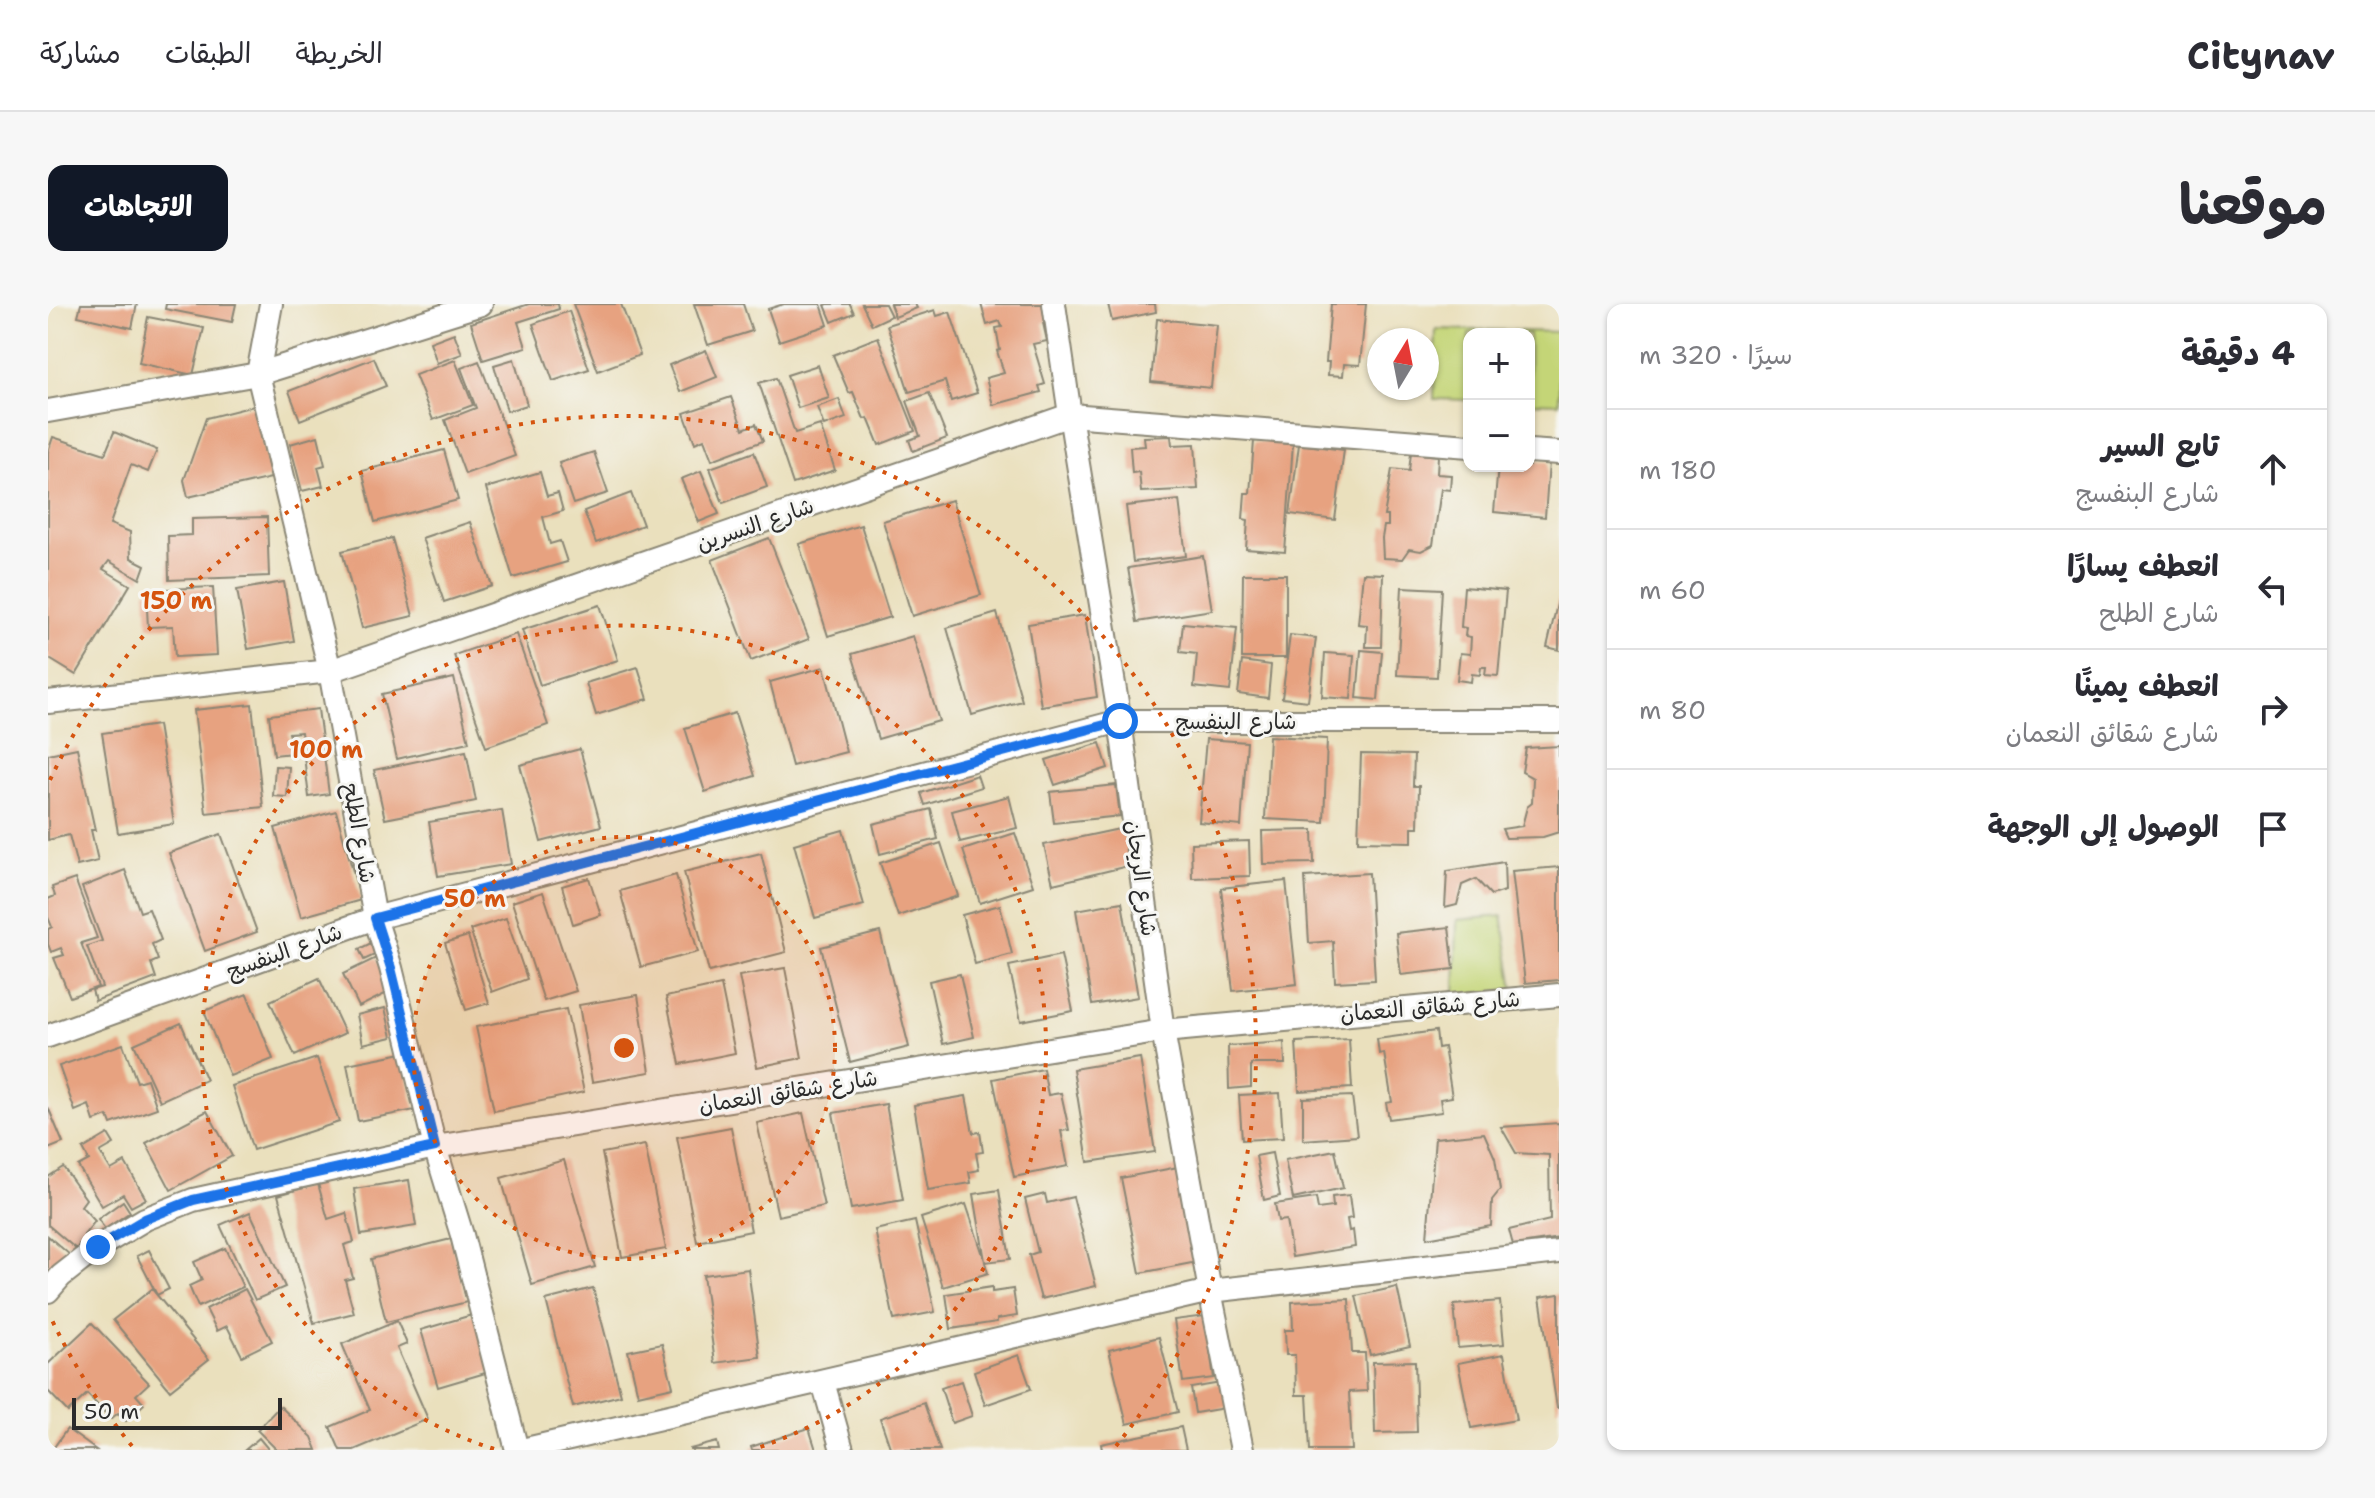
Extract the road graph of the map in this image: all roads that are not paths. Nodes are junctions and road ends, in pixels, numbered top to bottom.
1 (271, 304) edge
2 (481, 304) edge
3 (1054, 304) edge
4 (258, 374) junction
5 (48, 411) edge
6 (1070, 415) junction
7 (1463, 446) edge
8 (1535, 451) edge
9 (1559, 453) edge
10 (330, 671) junction
11 (48, 702) edge
12 (1120, 721) junction
13 (1559, 721) edge
14 (375, 918) junction
15 (1559, 995) edge
16 (1163, 1031) junction
17 (48, 1036) edge
18 (435, 1147) junction
19 (1559, 1252) edge
20 (48, 1291) edge
21 (1210, 1291) junction
22 (823, 1382) junction
23 (519, 1450) edge
24 (842, 1450) edge
25 (1242, 1450) edge

1 - 4 street, شارع الطلح
2 - 4 street
3 - 6 street, شارع الريحان
4 - 5 street
4 - 10 street, شارع الطلح
6 - 7 street, شارع النسرين
6 - 10 street, شارع النسرين
6 - 12 street, شارع الريحان
8 - 9 street
10 - 11 street, شارع النسرين
10 - 14 street, شارع الطلح
12 - 13 street, شارع البنفسج
12 - 14 street, شارع البنفسج
12 - 16 street, شارع الريحان
14 - 17 street, شارع البنفسج
14 - 18 street, شارع الطلح
15 - 16 street, شارع شقائق النعمان
16 - 18 street, شارع شقائق النعمان
16 - 21 street, شارع الريحان
18 - 20 street, شارع شقائق النعمان
18 - 23 street, شارع الطلح
19 - 21 street
21 - 22 street
21 - 25 street, شارع الريحان
22 - 23 street
22 - 24 street

